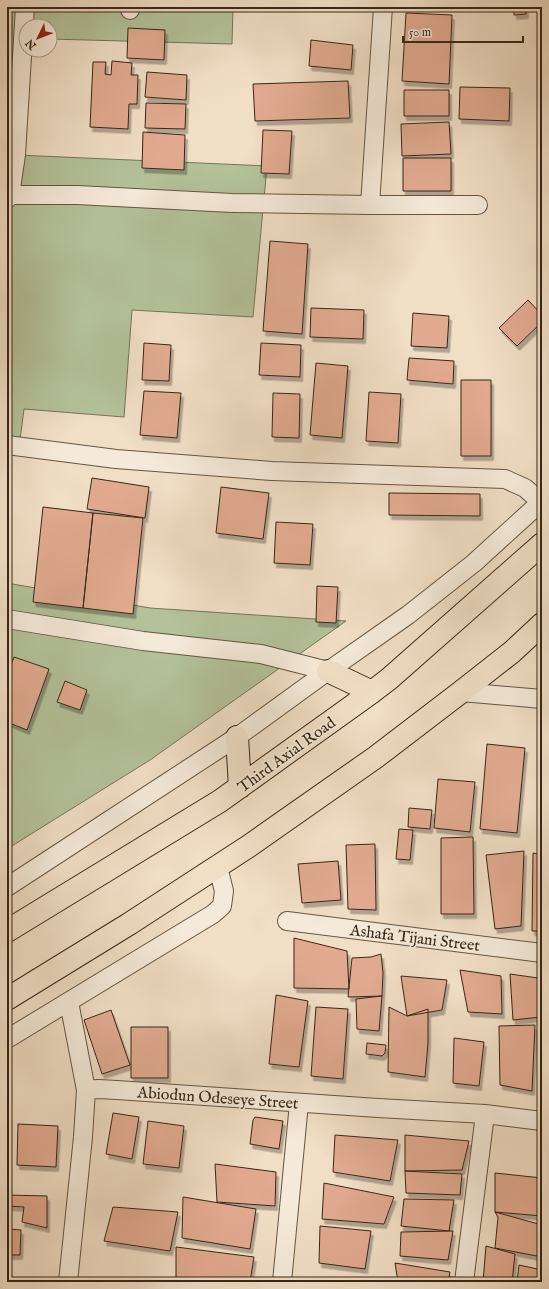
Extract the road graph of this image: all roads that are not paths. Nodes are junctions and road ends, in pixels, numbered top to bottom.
1 (25, 7) edge
2 (383, 7) edge
3 (8, 197) edge
4 (370, 205) junction
5 (478, 205) dead end
6 (7, 445) edge
7 (541, 501) edge
8 (542, 544) edge
9 (7, 619) edge
10 (542, 624) edge
11 (328, 671) junction
12 (372, 692) junction
13 (461, 692) junction
14 (542, 699) edge
15 (238, 737) junction
16 (240, 787) junction
17 (218, 867) junction
18 (7, 887) edge
19 (287, 921) dead end
20 (7, 931) edge
21 (542, 953) edge
22 (7, 999) edge
23 (69, 1002) junction
24 (7, 1039) edge
25 (86, 1090) junction
26 (299, 1103) junction
27 (485, 1114) junction
28 (542, 1121) edge
29 (68, 1282) edge
30 (282, 1282) edge
31 (464, 1282) edge

1 - 3 street
2 - 4 street
3 - 4 street
4 - 5 street
6 - 7 street
7 - 11 street
8 - 12 highway, Third Axial Road
9 - 11 street
10 - 13 highway
11 - 12 highway
11 - 15 street
12 - 16 highway, Third Axial Road
13 - 14 street
13 - 17 highway
15 - 16 highway
15 - 18 street
16 - 20 highway, Third Axial Road
17 - 22 highway
17 - 23 street
19 - 21 street, Ashafa Tijani Street
23 - 24 street
23 - 25 street
25 - 26 street, Abiodun Odeseye Street
25 - 29 street
26 - 27 street, Abiodun Odeseye Street
26 - 30 street
27 - 28 street, Abiodun Odeseye Street
27 - 31 street

